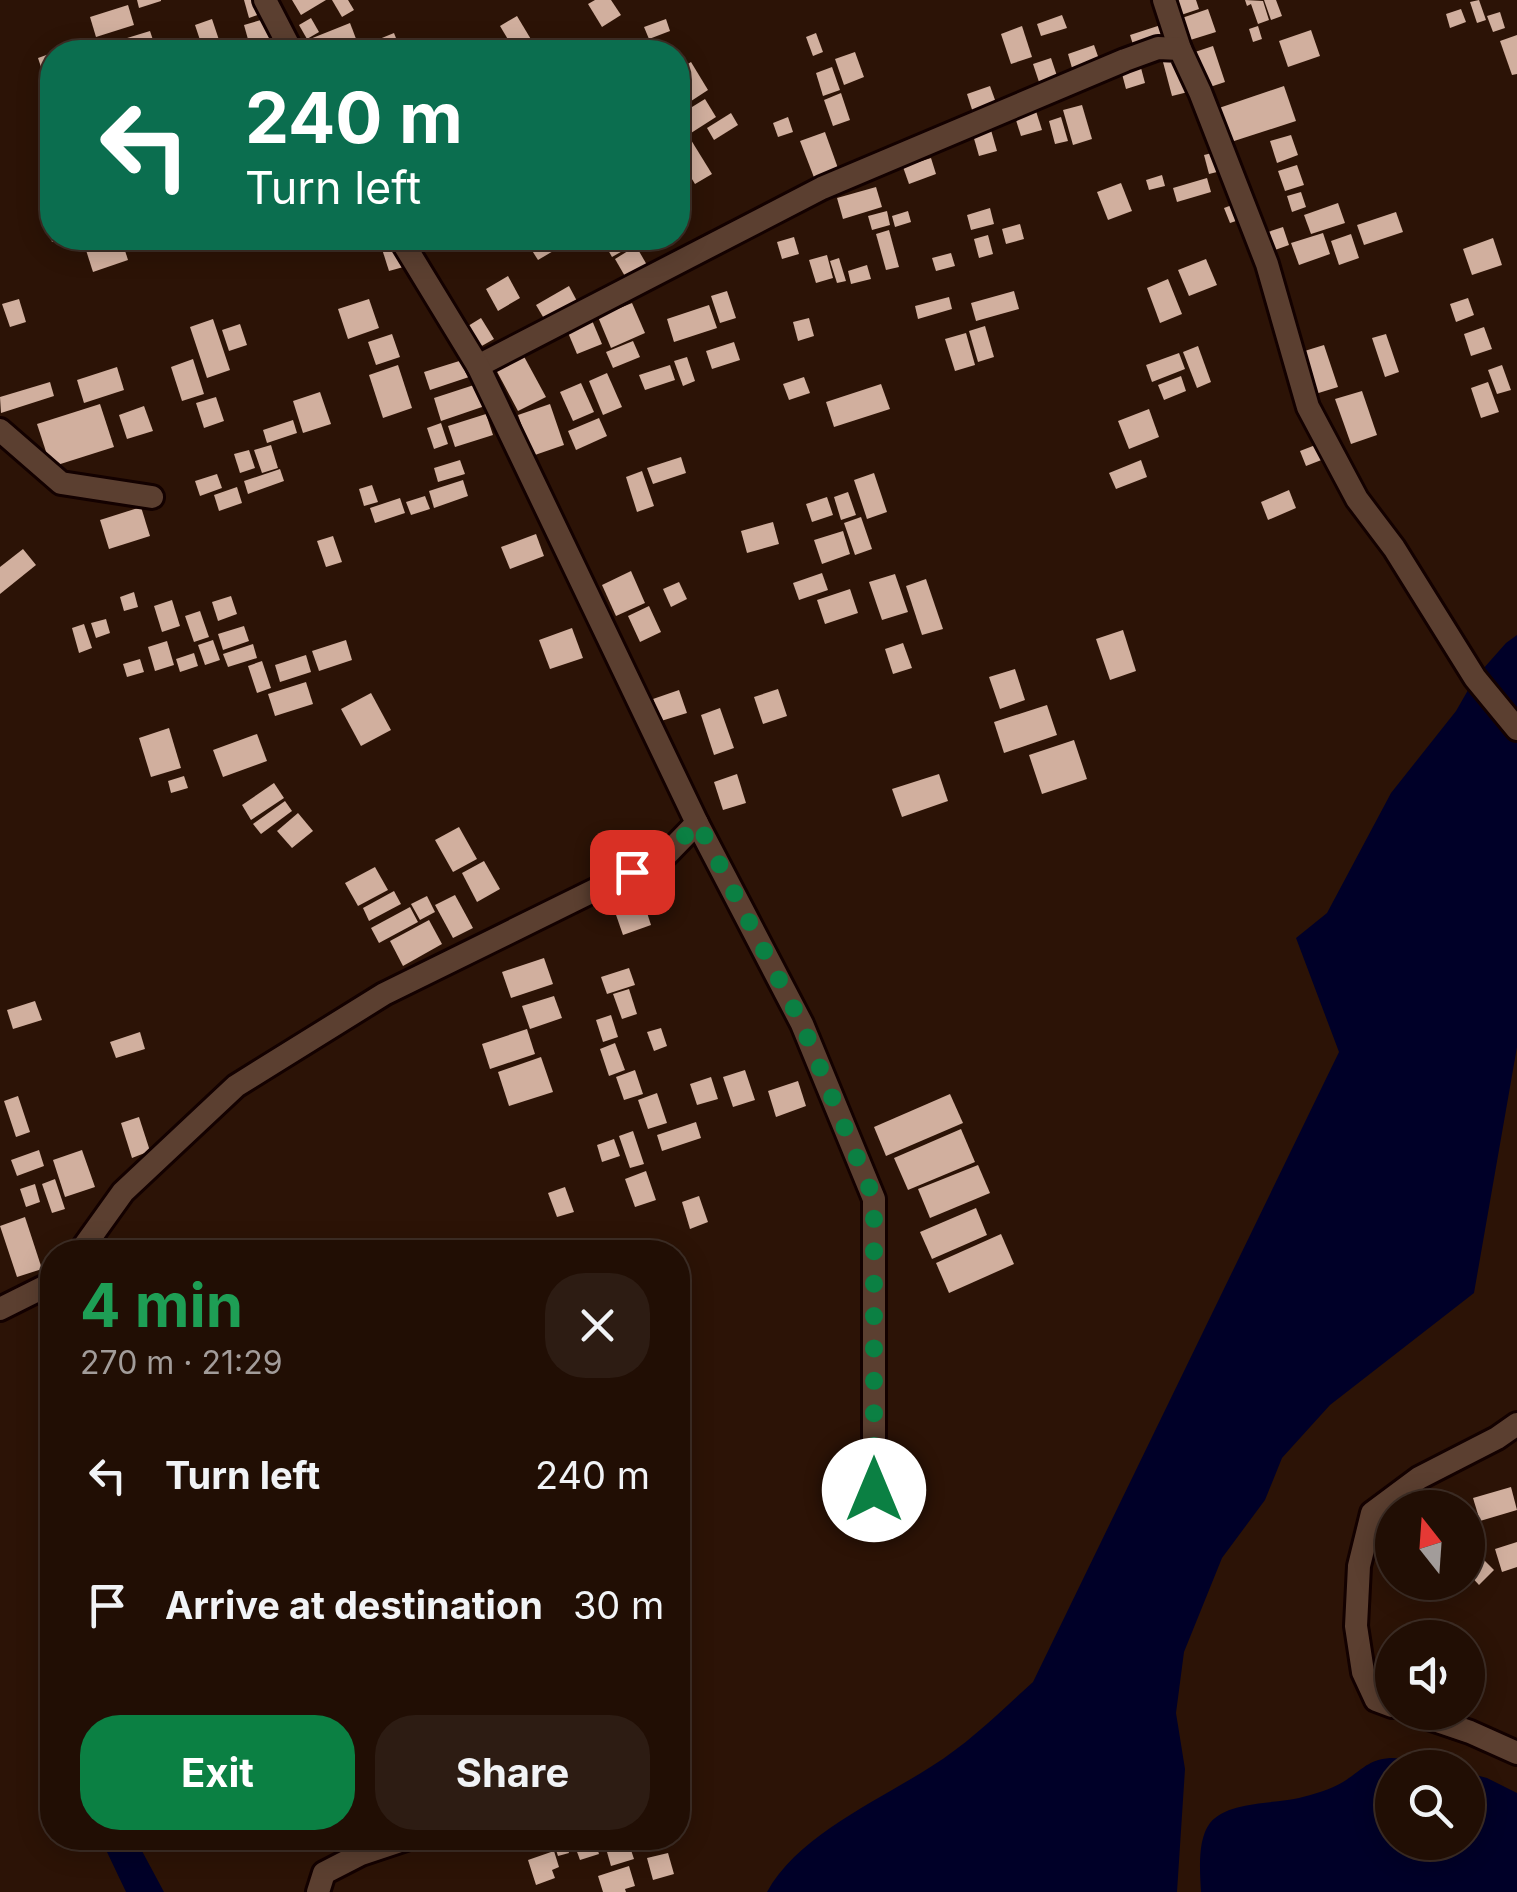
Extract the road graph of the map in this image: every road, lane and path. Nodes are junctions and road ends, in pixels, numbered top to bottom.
1 (265, 0) edge
2 (1164, 0) edge
3 (286, 40) edge
4 (1180, 49) junction
5 (407, 250) edge
6 (478, 366) junction
7 (0, 430) edge
8 (152, 497) dead end
9 (1517, 730) edge
10 (698, 823) junction
11 (88, 1240) edge
12 (40, 1288) edge
13 (0, 1309) edge
14 (1517, 1424) edge
15 (874, 1490) dead end
16 (1375, 1698) edge
17 (1464, 1730) edge
18 (1517, 1753) edge
19 (373, 1850) edge
20 (318, 1892) edge

1 - 3 street
2 - 4 street
4 - 6 street
4 - 9 street
5 - 6 street
6 - 10 street
7 - 8 street
10 - 11 street
10 - 15 street
12 - 13 street
14 - 16 street
17 - 18 street
19 - 20 street

